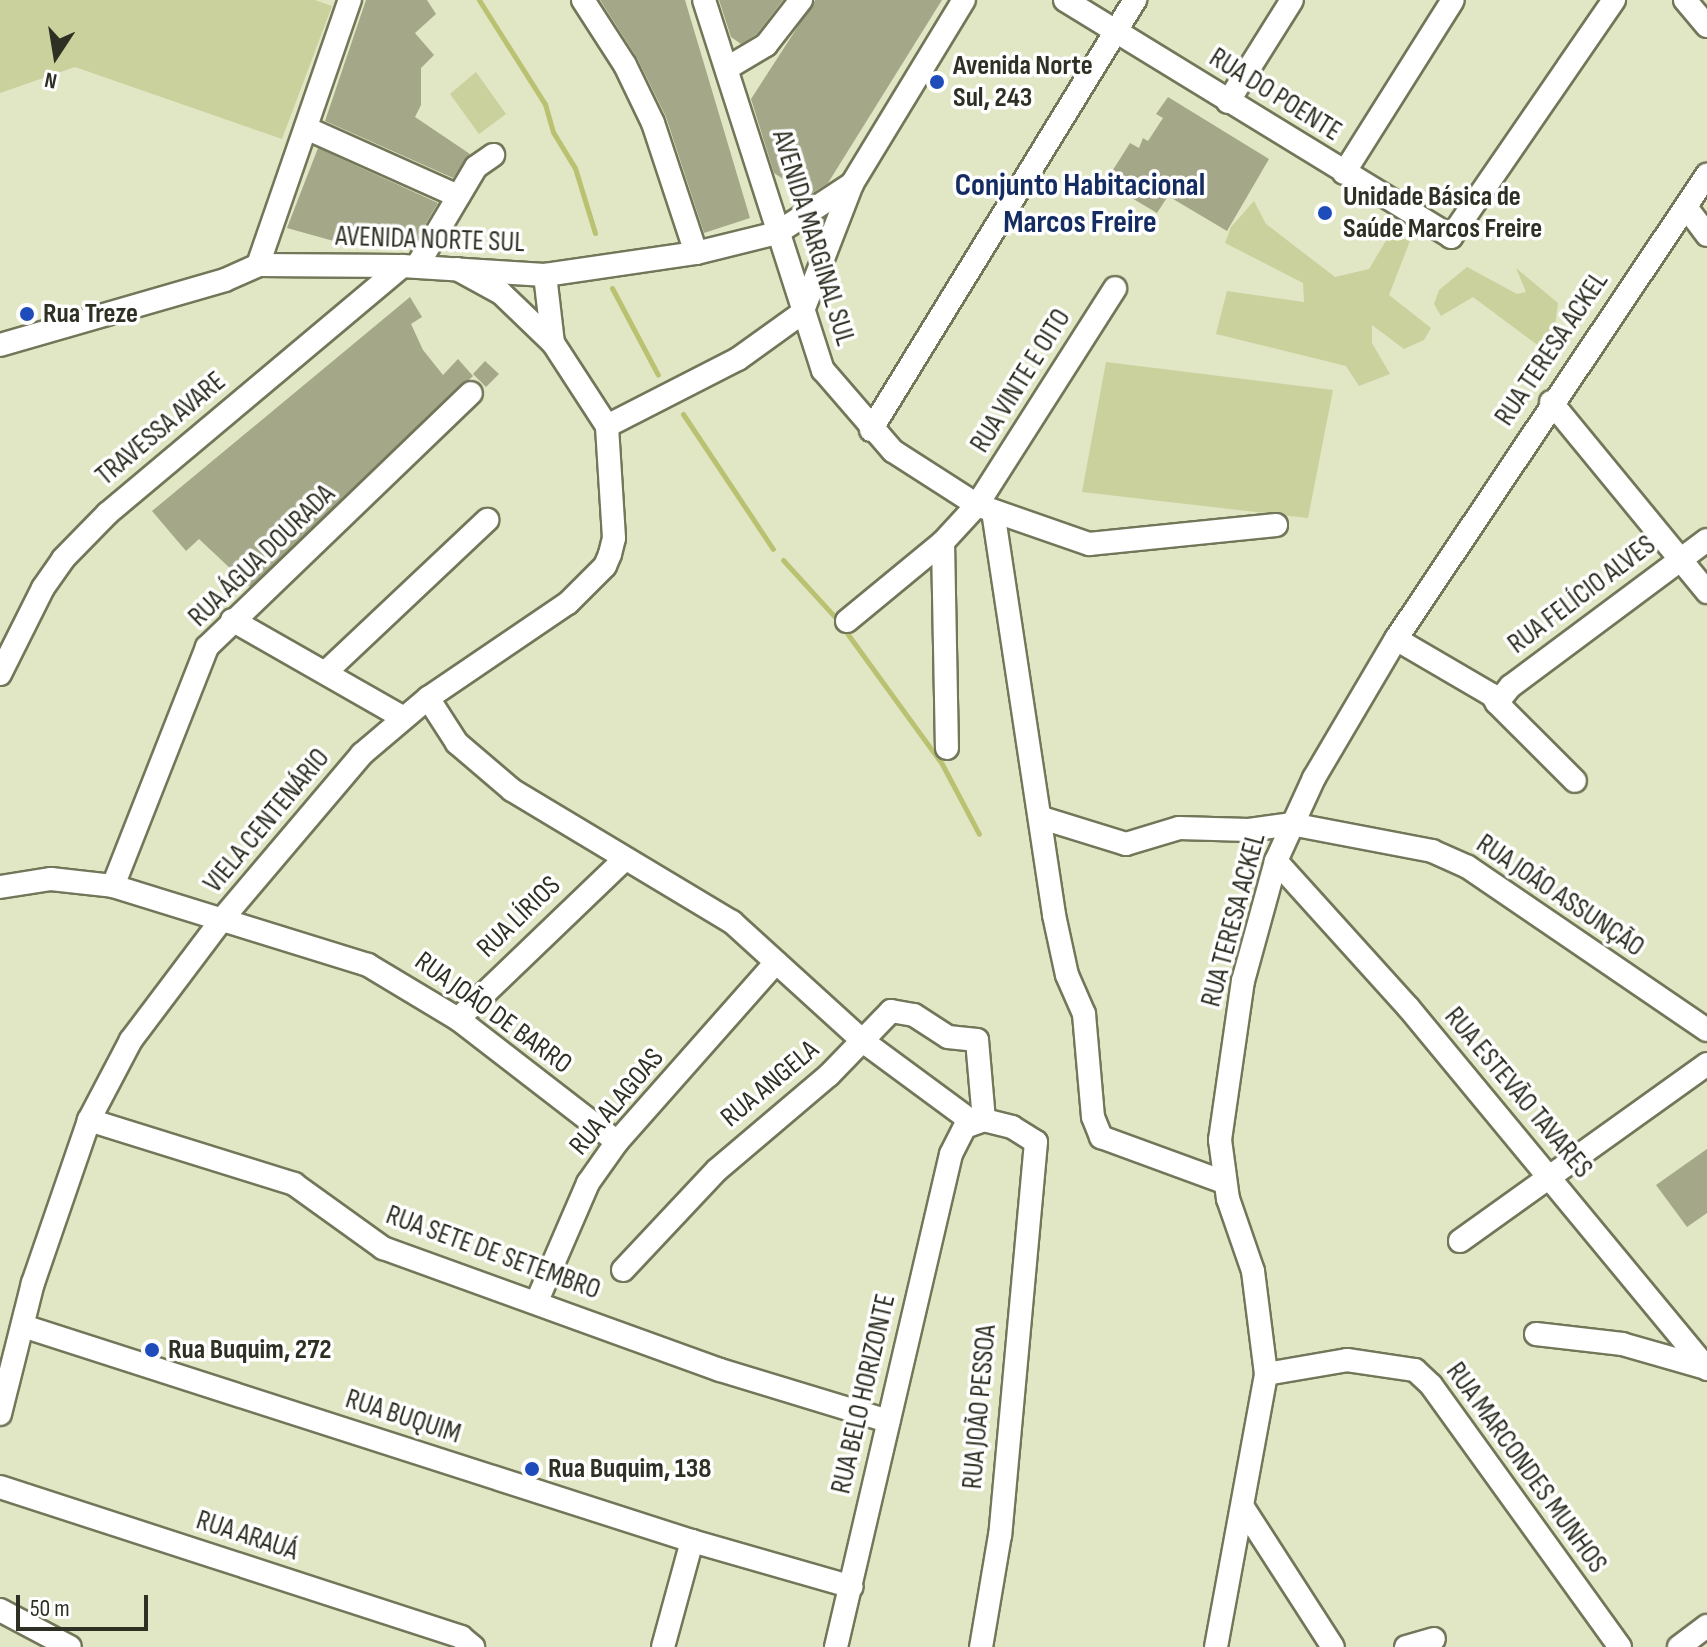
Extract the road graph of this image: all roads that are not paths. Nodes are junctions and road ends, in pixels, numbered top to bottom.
1 (350, 0) edge
2 (583, 0) edge
3 (704, 0) edge
4 (801, 0) edge
5 (964, 0) edge
6 (1065, 0) edge
7 (1135, 0) edge
8 (1292, 0) edge
9 (1453, 0) edge
10 (1614, 0) edge
11 (1685, 0) edge
12 (1707, 26) edge
13 (1116, 30) junction
14 (729, 67) junction
15 (1228, 102) junction
16 (306, 128) junction
17 (493, 155) dead end
18 (1344, 173) junction
19 (1707, 175) edge
20 (852, 184) junction
21 (458, 196) junction
22 (1686, 207) junction
23 (777, 233) junction
24 (1707, 235) edge
25 (696, 253) junction
26 (258, 265) junction
27 (410, 266) junction
28 (457, 269) junction
29 (545, 275) junction
30 (1115, 288) dead end
31 (802, 313) junction
32 (553, 343) junction
33 (0, 345) edge
34 (471, 393) dead end
35 (1551, 402) junction
36 (607, 426) junction
37 (871, 430) junction
38 (985, 508) junction
39 (487, 520) dead end
40 (1276, 525) dead end
41 (1707, 540) edge
42 (943, 542) junction
43 (1681, 559) junction
44 (1707, 592) edge
45 (232, 620) junction
46 (847, 621) dead end
47 (1396, 639) junction
48 (328, 670) junction
49 (0, 674) edge
50 (428, 698) junction
51 (1497, 703) junction
52 (402, 717) junction
53 (947, 748) dead end
54 (1575, 781) dead end
55 (1042, 818) junction
56 (1291, 824) junction
57 (624, 860) junction
58 (1276, 861) junction
59 (113, 886) junction
60 (0, 887) edge
61 (223, 918) junction
62 (776, 962) junction
63 (458, 1019) junction
64 (1707, 1030) edge
65 (864, 1042) junction
66 (1707, 1064) edge
67 (89, 1120) junction
68 (978, 1121) junction
69 (617, 1142) junction
70 (1547, 1175) junction
71 (1224, 1182) junction
72 (1460, 1241) dead end
73 (623, 1270) dead end
74 (537, 1301) junction
75 (23, 1326) junction
76 (1536, 1334) dead end
77 (1707, 1369) edge
78 (1266, 1374) junction
79 (0, 1414) edge
80 (888, 1421) junction
81 (0, 1487) edge
82 (1244, 1509) junction
83 (692, 1541) junction
84 (852, 1587) junction
85 (0, 1610) edge
86 (1707, 1626) edge
87 (1434, 1639) dead end
88 (70, 1647) edge
89 (473, 1647) edge
90 (663, 1647) edge
91 (836, 1647) edge
92 (981, 1647) edge
93 (1216, 1647) edge
94 (1333, 1647) edge
95 (1406, 1647) edge
96 (1620, 1647) edge
97 (1679, 1647) edge

1 - 16 street
2 - 25 street
3 - 14 street, AVENIDA MARGINAL SUL
4 - 14 street
5 - 20 street, AVENIDA NORTE SUL
6 - 13 street, RUA DO POENTE
7 - 13 street
8 - 15 street
9 - 18 street
10 - 18 street, RUA DO POENTE
11 - 12 street
13 - 15 street, RUA DO POENTE
13 - 37 street
14 - 23 street, AVENIDA MARGINAL SUL
15 - 18 street, RUA DO POENTE
16 - 21 street
16 - 26 street
17 - 21 street, TRAVESSA AVARE
19 - 22 street, RUA TERESA ACKEL
20 - 23 street, AVENIDA NORTE SUL
20 - 31 street, AVENIDA NORTE SUL
21 - 27 street, TRAVESSA AVARE
22 - 24 street
22 - 35 street, RUA TERESA ACKEL
23 - 25 street, AVENIDA NORTE SUL
23 - 31 street, AVENIDA MARGINAL SUL
25 - 29 street, AVENIDA NORTE SUL
26 - 27 street, AVENIDA NORTE SUL
26 - 33 street, AVENIDA NORTE SUL
27 - 28 street, AVENIDA NORTE SUL
27 - 49 street, TRAVESSA AVARE
28 - 29 street, AVENIDA NORTE SUL
28 - 32 street
29 - 32 street
30 - 38 street, RUA VINTE E OITO
31 - 36 street
31 - 37 street, AVENIDA MARGINAL SUL
32 - 36 street
34 - 45 street, RUA ÁGUA DOURADA
35 - 43 street
35 - 47 street, RUA TERESA ACKEL
36 - 50 street, VIELA CENTENÁRIO
37 - 38 street, AVENIDA MARGINAL SUL
38 - 40 street, AVENIDA MARGINAL SUL
38 - 42 street, RUA VINTE E OITO
38 - 55 street
39 - 48 street
41 - 43 street, RUA FELÍCIO ALVES
42 - 46 street, RUA VINTE E OITO
42 - 53 street
43 - 44 street
43 - 51 street, RUA FELÍCIO ALVES
45 - 48 street
45 - 59 street, RUA ÁGUA DOURADA
47 - 51 street
47 - 56 street, RUA TERESA ACKEL
48 - 52 street
50 - 52 street, VIELA CENTENÁRIO
50 - 57 street
51 - 54 street
52 - 61 street, VIELA CENTENÁRIO
55 - 56 street, RUA JOÃO ASSUNÇÃO
55 - 71 street
56 - 58 street, RUA TERESA ACKEL
56 - 64 street, RUA JOÃO ASSUNÇÃO
57 - 62 street
57 - 63 street, RUA LÍRIOS
58 - 70 street, RUA ESTEVÃO TAVARES
58 - 71 street, RUA TERESA ACKEL
59 - 60 street, RUA JOÃO DE BARRO
59 - 61 street, RUA JOÃO DE BARRO
61 - 63 street, RUA JOÃO DE BARRO
61 - 67 street, VIELA CENTENÁRIO
62 - 65 street
62 - 69 street, RUA ALAGOAS
63 - 69 street, RUA JOÃO DE BARRO
65 - 68 street
65 - 68 street, RUA ANGELA
65 - 73 street, RUA ANGELA
66 - 70 street
67 - 74 street, RUA SETE DE SETEMBRO
67 - 75 street, VIELA CENTENÁRIO
68 - 80 street, RUA BELO HORIZONTE
68 - 92 street, RUA JOÃO PESSOA
69 - 74 street, RUA ALAGOAS
70 - 72 street
70 - 77 street, RUA ESTEVÃO TAVARES
71 - 78 street, RUA TERESA ACKEL
74 - 80 street, RUA SETE DE SETEMBRO
75 - 79 street
75 - 83 street, RUA BUQUIM
76 - 77 street
78 - 82 street, RUA TERESA ACKEL
78 - 96 street, RUA MARCONDES MUNHOS
80 - 84 street, RUA BELO HORIZONTE
81 - 89 street, RUA ARAUÁ
82 - 93 street, RUA TERESA ACKEL
82 - 94 street
83 - 84 street, RUA BUQUIM
83 - 90 street
84 - 91 street, RUA BELO HORIZONTE
85 - 88 street
86 - 97 street
87 - 95 street

